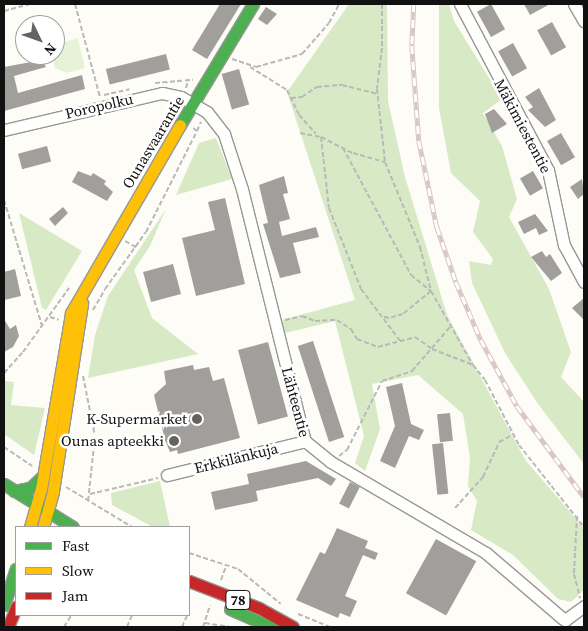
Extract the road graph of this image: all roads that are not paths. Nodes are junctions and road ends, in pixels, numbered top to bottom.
1 (253, 4) edge
2 (460, 4) edge
3 (574, 4) edge
4 (584, 22) edge
5 (194, 103) junction
6 (4, 130) edge
7 (584, 282) edge
8 (81, 296) junction
9 (305, 441) junction
10 (40, 472) junction
11 (167, 475) road end
12 (4, 484) edge
13 (9, 494) edge
14 (33, 516) edge
15 (46, 522) edge
16 (68, 526) edge
17 (15, 572) edge
18 (190, 581) edge
19 (190, 592) edge
20 (4, 604) edge
21 (584, 606) edge
22 (15, 610) edge
23 (289, 626) edge
24 (8, 627) edge

1 - 5 street, Ounasvaarantie
2 - 7 street, Mäkimiestentie
3 - 4 street
5 - 6 street, Poropolku
5 - 8 street, Ounasvaarantie
5 - 9 street, Lähteentie
8 - 10 street, Ounasvaarantie
8 - 15 street, Ounasvaarantie
9 - 11 street, Erkkilänkuja
9 - 21 street, Lähteentie
10 - 13 street
10 - 14 street, Ounasvaarantie
12 - 13 street
13 - 14 street
14 - 15 street
15 - 16 street
17 - 20 street
18 - 23 street, 78
19 - 23 street, 78
22 - 24 street

